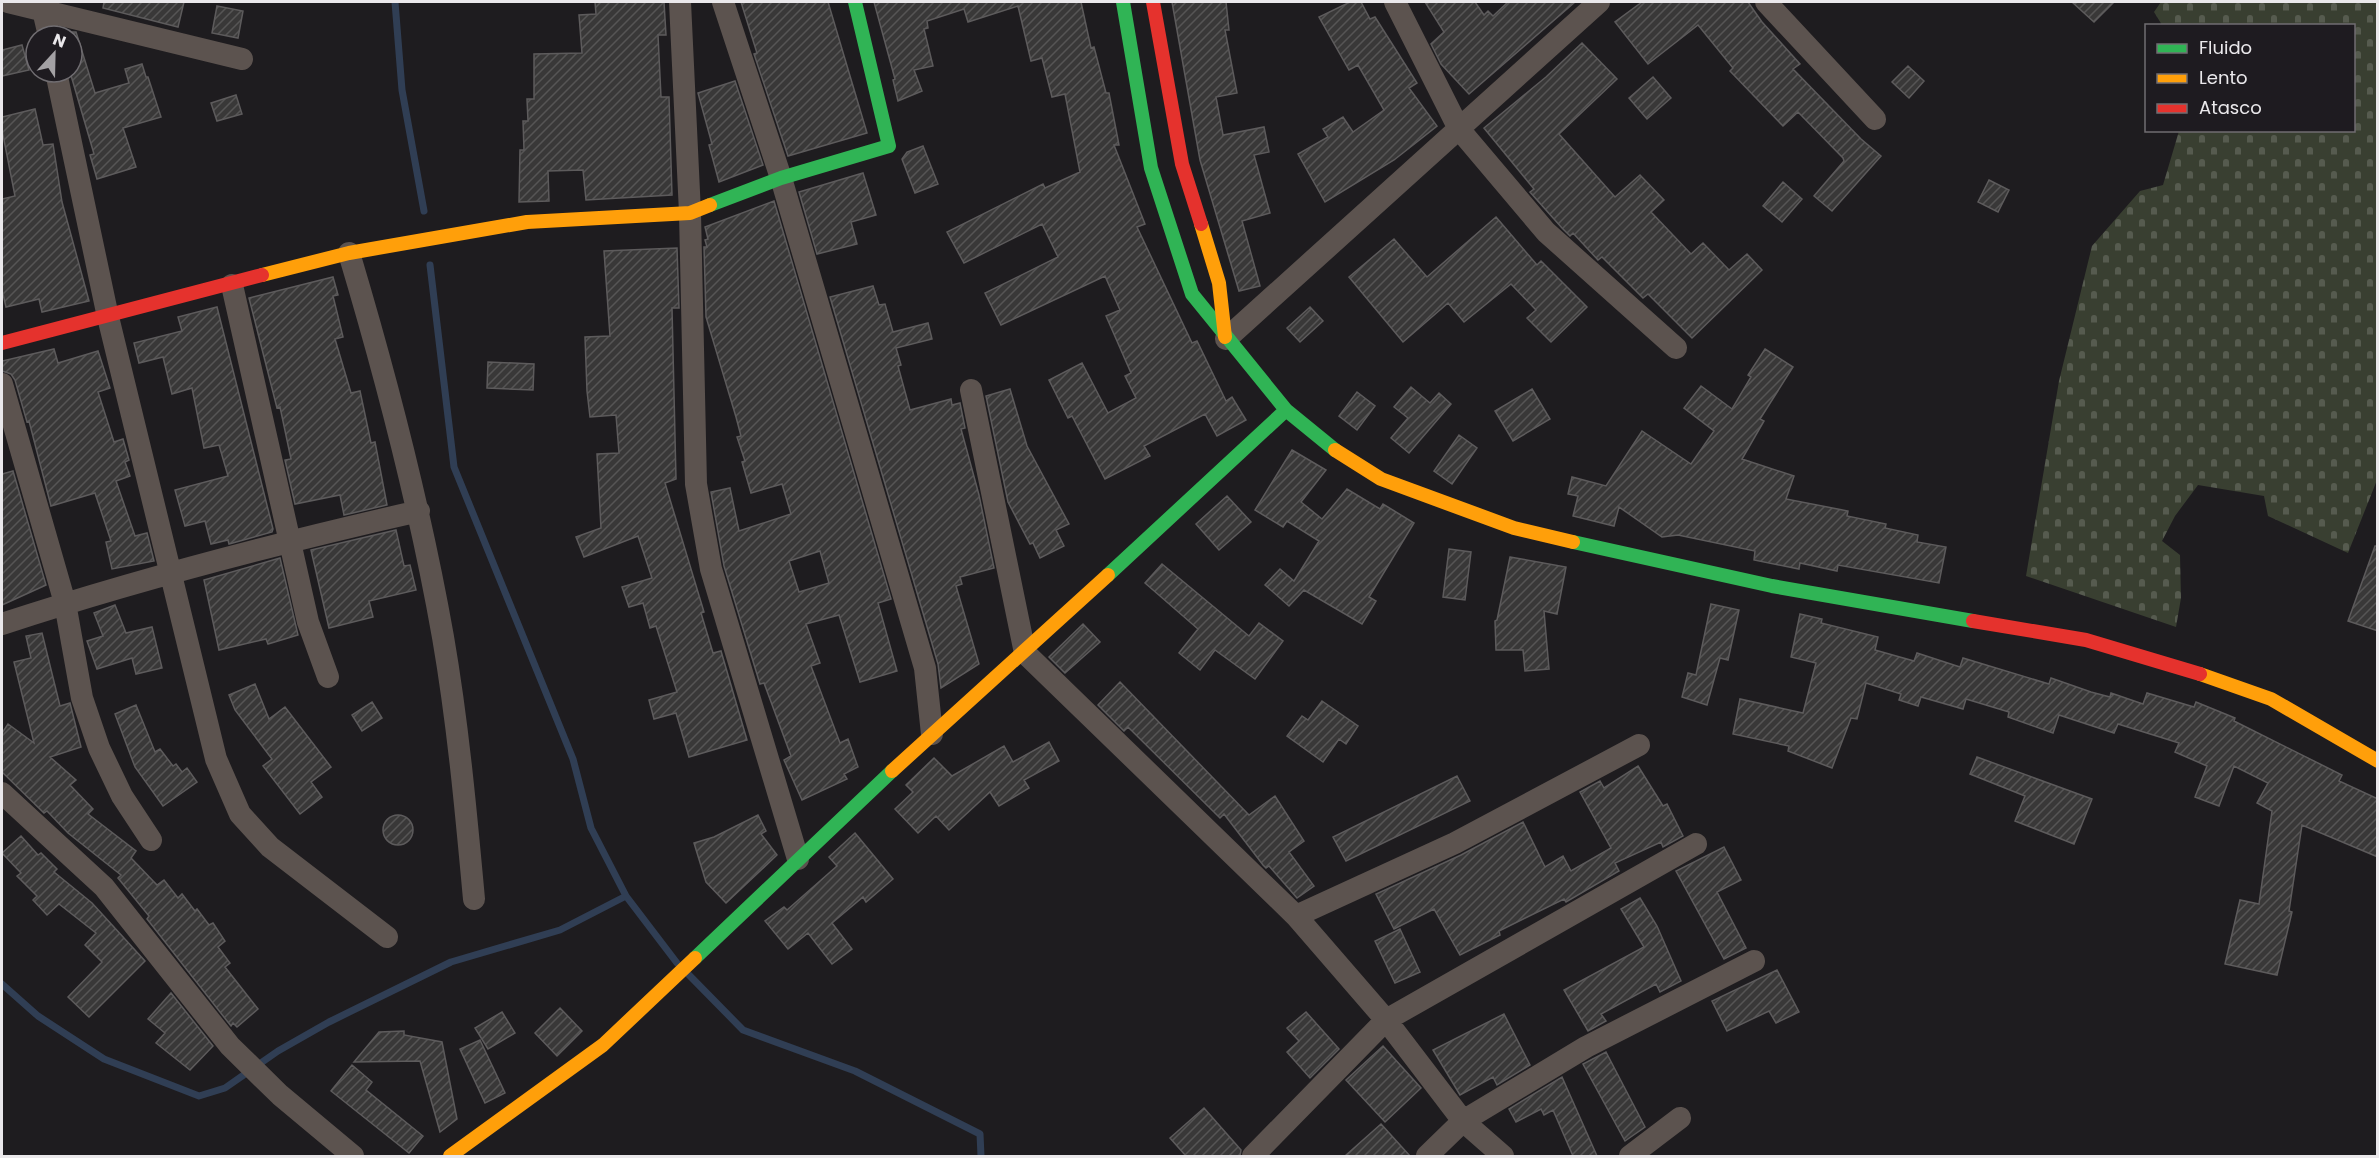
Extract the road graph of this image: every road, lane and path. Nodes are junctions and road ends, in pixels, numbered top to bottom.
1 (8, 2) edge
2 (680, 2) edge
3 (723, 2) edge
4 (855, 2) edge
5 (1123, 2) edge
6 (1153, 2) edge
7 (1395, 2) edge
8 (1599, 2) edge
9 (1766, 2) edge
10 (43, 10) junction
11 (46, 24) edge
12 (242, 59) dead end
13 (59, 84) edge
14 (1875, 119) dead end
15 (1459, 129) junction
16 (781, 178) junction
17 (690, 213) junction
18 (349, 253) junction
19 (232, 285) junction
20 (108, 317) junction
21 (1226, 339) junction
22 (2, 343) edge
23 (1676, 348) dead end
24 (2, 384) edge
25 (971, 390) dead end
26 (1286, 410) junction
27 (419, 511) junction
28 (290, 540) junction
29 (169, 574) junction
30 (65, 603) junction
31 (2, 624) edge
32 (1025, 653) junction
33 (328, 677) dead end
34 (932, 734) junction
35 (1639, 745) dead end
36 (2378, 761) edge
37 (2, 793) edge
38 (151, 840) dead end
39 (1696, 844) dead end
40 (798, 859) junction
41 (474, 899) dead end
42 (1296, 916) junction
43 (387, 937) dead end
44 (1754, 961) dead end
45 (1386, 1020) junction
46 (1680, 1118) dead end
47 (1463, 1120) junction
48 (353, 1156) edge
49 (450, 1156) edge
50 (1253, 1156) edge
51 (1427, 1156) edge
52 (1503, 1156) edge
53 (1630, 1156) edge

1 - 10 street
2 - 17 street
3 - 16 street
4 - 16 street
5 - 21 street
6 - 21 street
7 - 15 street
8 - 15 street
9 - 14 street
10 - 11 street
10 - 12 street
13 - 20 street
15 - 21 street
15 - 23 street
16 - 17 street
16 - 34 street
17 - 18 street
17 - 40 street
18 - 19 street
18 - 27 street
19 - 20 street
19 - 28 street
20 - 22 street
20 - 29 street
21 - 26 street
24 - 30 street
25 - 32 street
26 - 32 street
26 - 36 street
27 - 28 street
27 - 41 street
28 - 29 street
28 - 33 street
29 - 30 street
29 - 43 street
30 - 31 street
30 - 38 street
32 - 34 street
32 - 42 street
34 - 40 street
35 - 42 street
37 - 48 street
39 - 45 street
40 - 49 street
42 - 45 street
44 - 47 street
45 - 47 street
45 - 50 street
46 - 53 street
47 - 51 street
47 - 52 street

